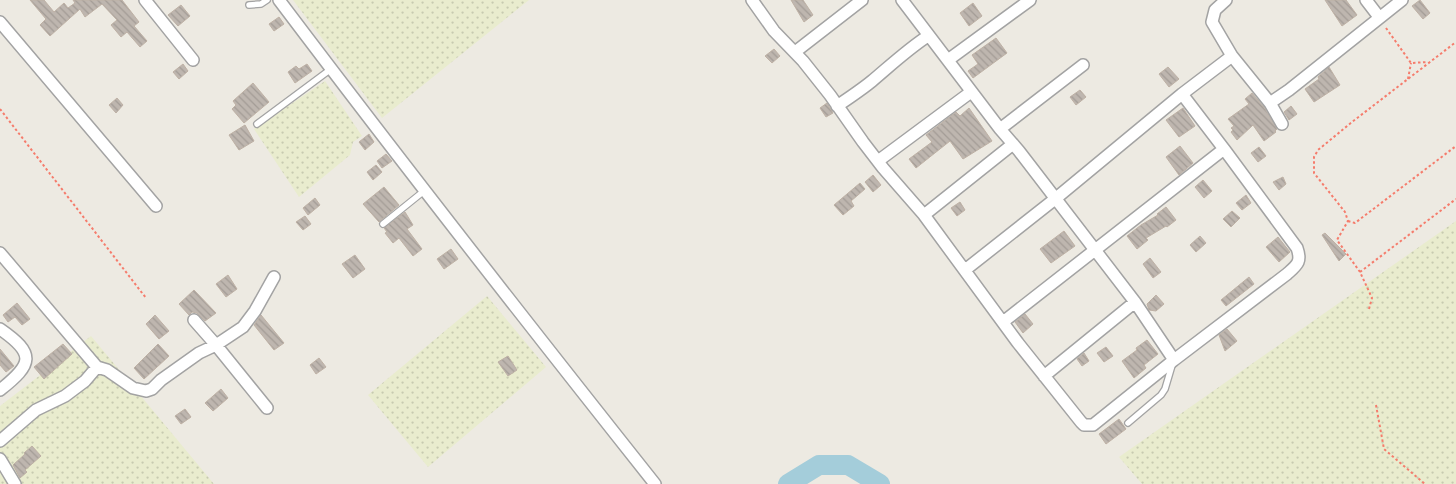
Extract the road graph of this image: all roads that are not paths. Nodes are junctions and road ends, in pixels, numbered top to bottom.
1 (145, 0) edge
2 (267, 0) edge
3 (278, 0) edge
4 (752, 0) edge
5 (862, 0) edge
6 (902, 0) edge
7 (1030, 0) edge
8 (1226, 0) edge
9 (1366, 0) edge
10 (1402, 0) edge
11 (248, 5) dead end
12 (1379, 17) junction
13 (0, 22) edge
14 (928, 36) junction
15 (795, 52) junction
16 (1232, 56) junction
17 (193, 60) dead end
18 (948, 60) junction
19 (1083, 65) dead end
20 (331, 69) junction
21 (971, 92) junction
22 (1182, 94) junction
23 (1270, 104) junction
24 (837, 106) junction
25 (256, 124) dead end
26 (1282, 124) dead end
27 (1000, 129) junction
28 (1013, 144) junction
29 (1224, 150) junction
30 (878, 161) junction
31 (424, 191) junction
32 (1055, 199) junction
33 (156, 206) dead end
34 (924, 215) junction
35 (384, 224) dead end
36 (1094, 250) junction
37 (0, 253) edge
38 (965, 270) junction
39 (274, 277) dead end
40 (1135, 302) junction
41 (194, 320) dead end
42 (1003, 322) junction
43 (0, 329) edge
44 (216, 345) junction
45 (1174, 360) junction
46 (97, 367) junction
47 (1044, 376) junction
48 (0, 390) edge
49 (268, 408) dead end
50 (1128, 423) dead end
51 (0, 441) edge
52 (0, 459) edge
53 (15, 484) edge
54 (655, 484) edge

1 - 17 street
2 - 11 lane
3 - 20 street
4 - 15 street
5 - 15 street
6 - 14 street
7 - 18 street
8 - 16 street
9 - 12 street
10 - 12 street
12 - 23 street
13 - 33 street
14 - 18 street
14 - 24 street
15 - 24 street
16 - 22 street
16 - 23 street
18 - 21 street
19 - 27 street
20 - 25 lane
20 - 31 street
21 - 27 street
21 - 30 street
22 - 29 street
22 - 32 street
23 - 26 street
24 - 30 street
27 - 28 street
28 - 32 street
28 - 34 street
29 - 36 street
29 - 45 street
30 - 34 street
31 - 35 lane
31 - 54 street
32 - 36 street
32 - 38 street
34 - 38 street
36 - 40 street
36 - 42 street
37 - 46 street
38 - 42 street
39 - 44 street
40 - 45 street
40 - 47 street
41 - 44 street
42 - 47 street
43 - 48 street
44 - 46 street
44 - 49 street
45 - 47 street
45 - 50 lane
46 - 51 street
52 - 53 street

